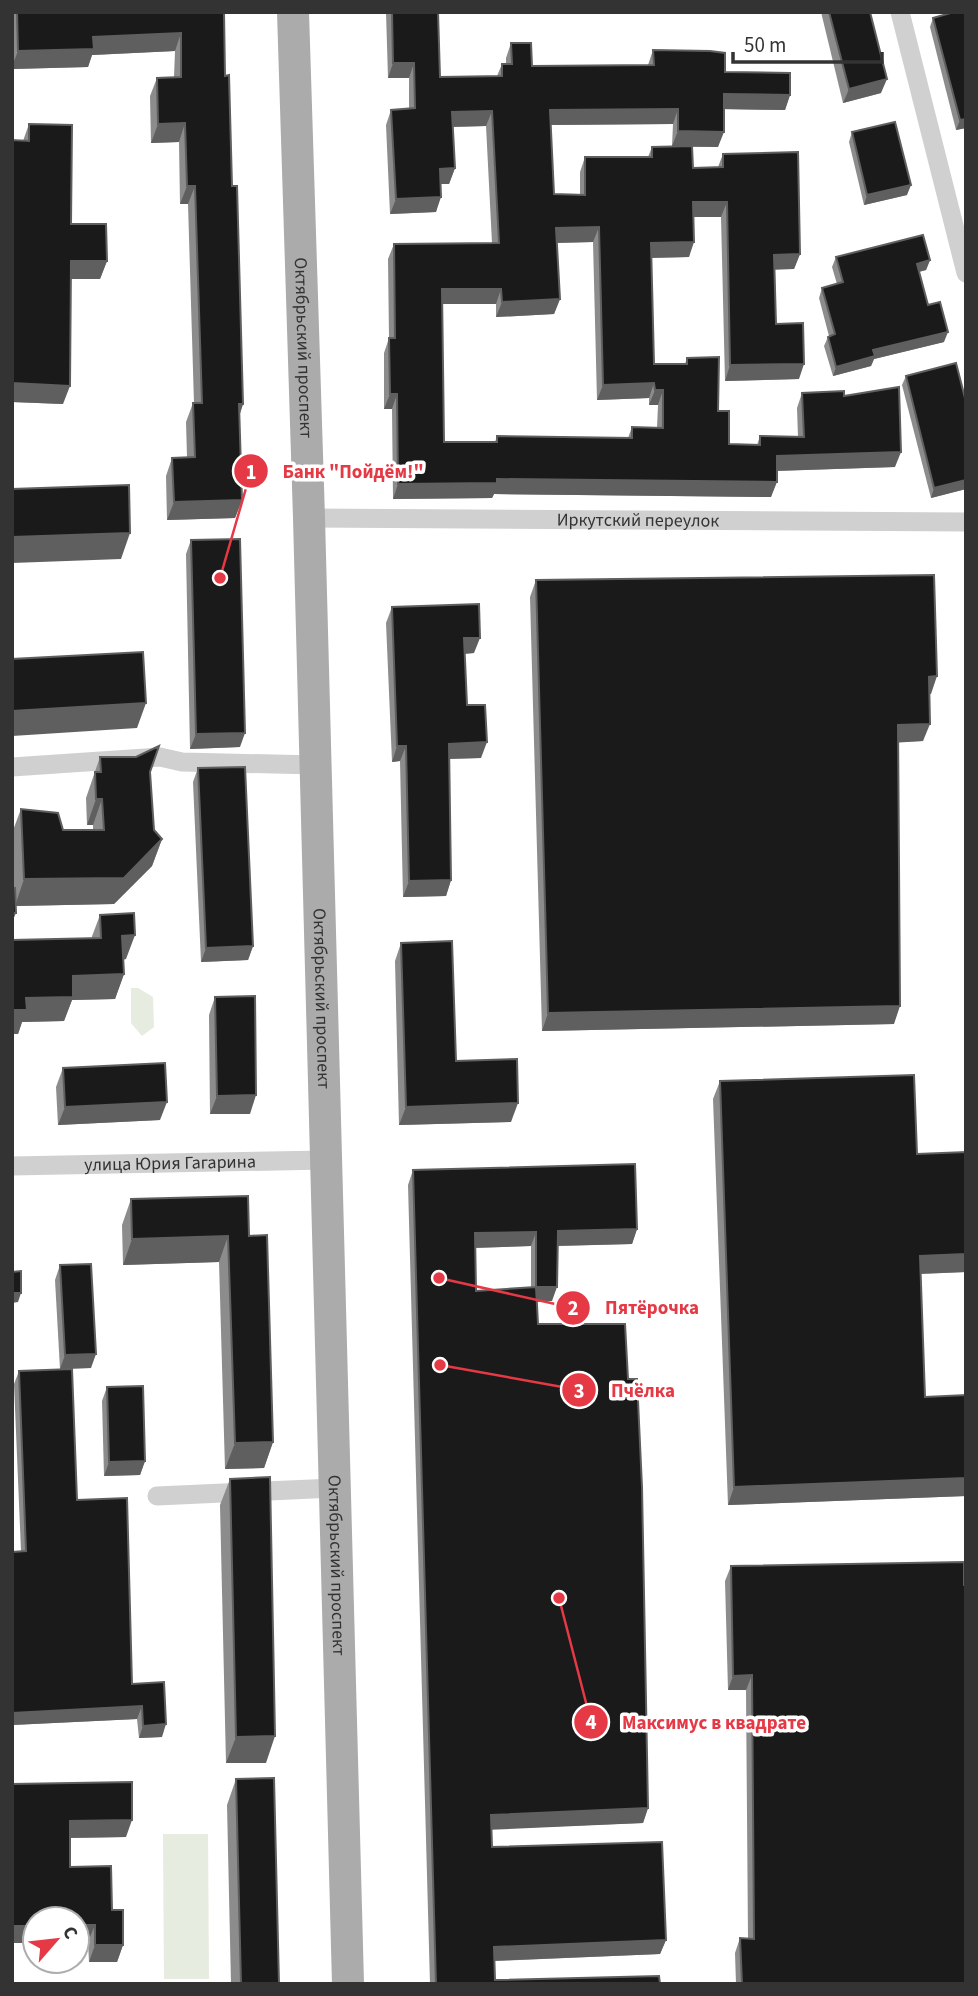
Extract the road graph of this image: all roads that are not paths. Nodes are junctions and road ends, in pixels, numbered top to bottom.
1 (293, 12) edge
2 (900, 12) edge
3 (966, 273) edge
4 (309, 518) junction
5 (966, 522) edge
6 (316, 765) junction
7 (12, 767) edge
8 (326, 1160) junction
9 (12, 1166) edge
10 (334, 1488) junction
11 (157, 1496) dead end
12 (348, 1984) edge

1 - 4 main road, Октябрьский проспект
2 - 3 street
4 - 5 street, Иркутский переулок
4 - 6 main road, Октябрьский проспект
6 - 7 street
6 - 8 main road, Октябрьский проспект
8 - 9 street, улица Юрия Гагарина
8 - 10 main road, Октябрьский проспект
10 - 11 street
10 - 12 main road, Октябрьский проспект

